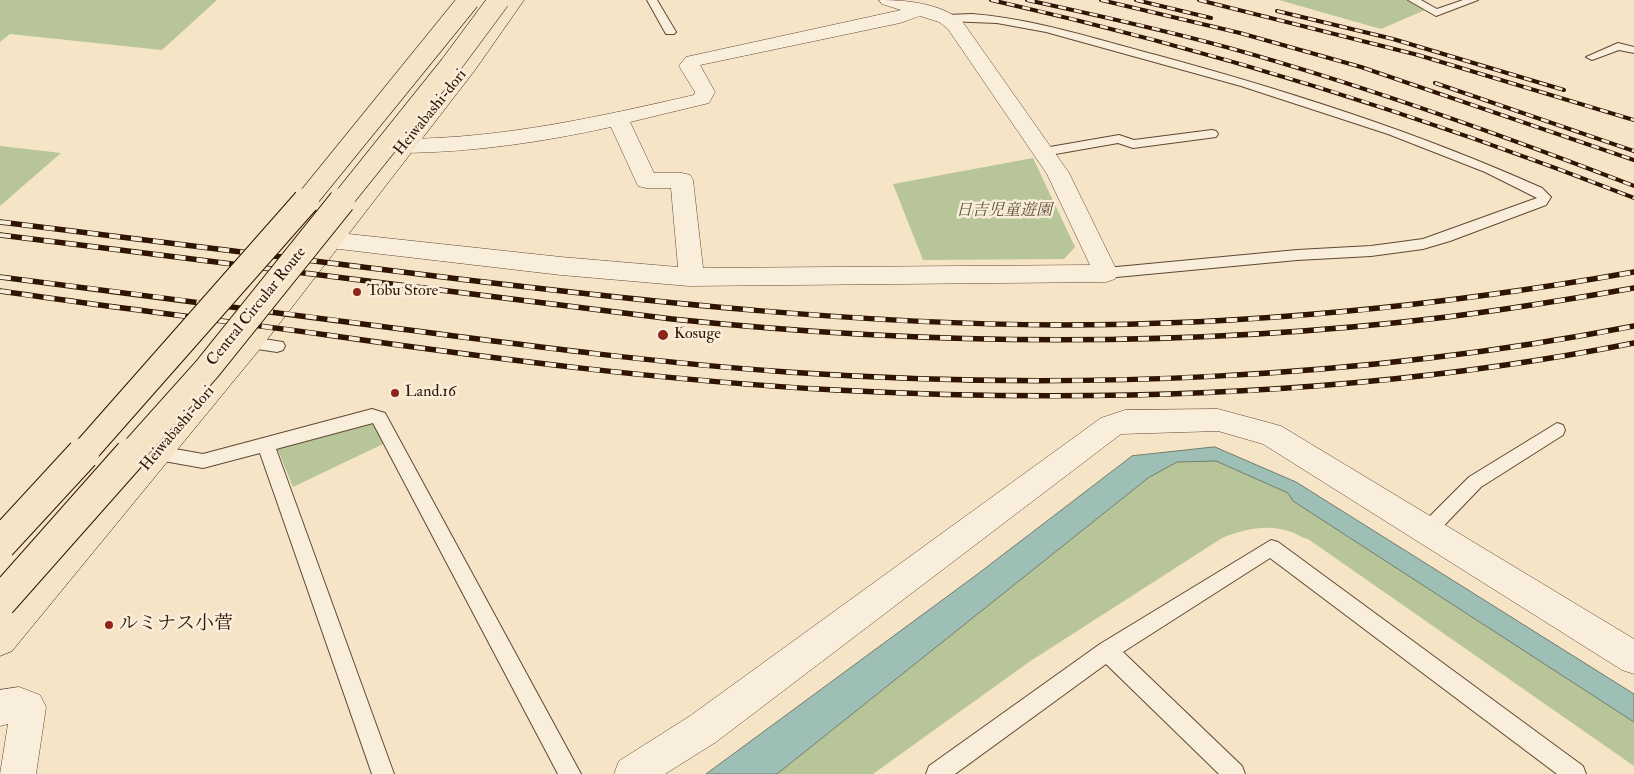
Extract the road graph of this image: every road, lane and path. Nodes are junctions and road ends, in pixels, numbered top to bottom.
1 (469, 0) edge
2 (483, 0) edge
3 (499, 0) edge
4 (515, 0) edge
5 (652, 0) edge
6 (888, 0) edge
7 (1413, 0) edge
8 (1472, 0) edge
9 (919, 10) junction
10 (946, 18) junction
11 (670, 32) dead end
12 (1634, 50) edge
13 (1592, 57) dead end
14 (618, 118) junction
15 (1212, 134) dead end
16 (405, 146) junction
17 (1044, 152) junction
18 (330, 240) junction
19 (1106, 273) junction
20 (689, 277) junction
21 (250, 343) junction
22 (277, 346) dead end
23 (1557, 430) dead end
24 (266, 445) junction
25 (158, 453) junction
26 (1427, 531) junction
27 (0, 544) edge
28 (0, 574) edge
29 (0, 602) edge
30 (0, 640) edge
31 (1107, 651) junction
32 (1634, 658) edge
33 (0, 708) edge
34 (18, 774) edge
35 (383, 774) edge
36 (570, 774) edge
37 (632, 774) edge
38 (937, 774) edge
39 (1234, 774) edge
40 (1575, 774) edge

1 - 27 main road, Central Circular Route, bridge
2 - 28 main road, Heiwabashi-dori
3 - 29 main road, Central Circular Route, bridge
4 - 16 main road, Heiwabashi-dori
5 - 11 lane
6 - 9 street
7 - 8 lane
9 - 10 street
9 - 14 street
10 - 17 street
10 - 19 lane
12 - 13 lane
14 - 16 street
14 - 20 street
15 - 17 lane
16 - 18 main road, Heiwabashi-dori
17 - 19 street
18 - 20 street
18 - 21 main road, Heiwabashi-dori
19 - 20 street
21 - 22 lane
21 - 25 main road, Heiwabashi-dori
23 - 26 lane
24 - 25 lane
24 - 35 lane
24 - 36 lane
25 - 30 main road, Heiwabashi-dori
26 - 32 street
26 - 37 street
31 - 38 lane
31 - 39 lane
31 - 40 lane
33 - 34 street

